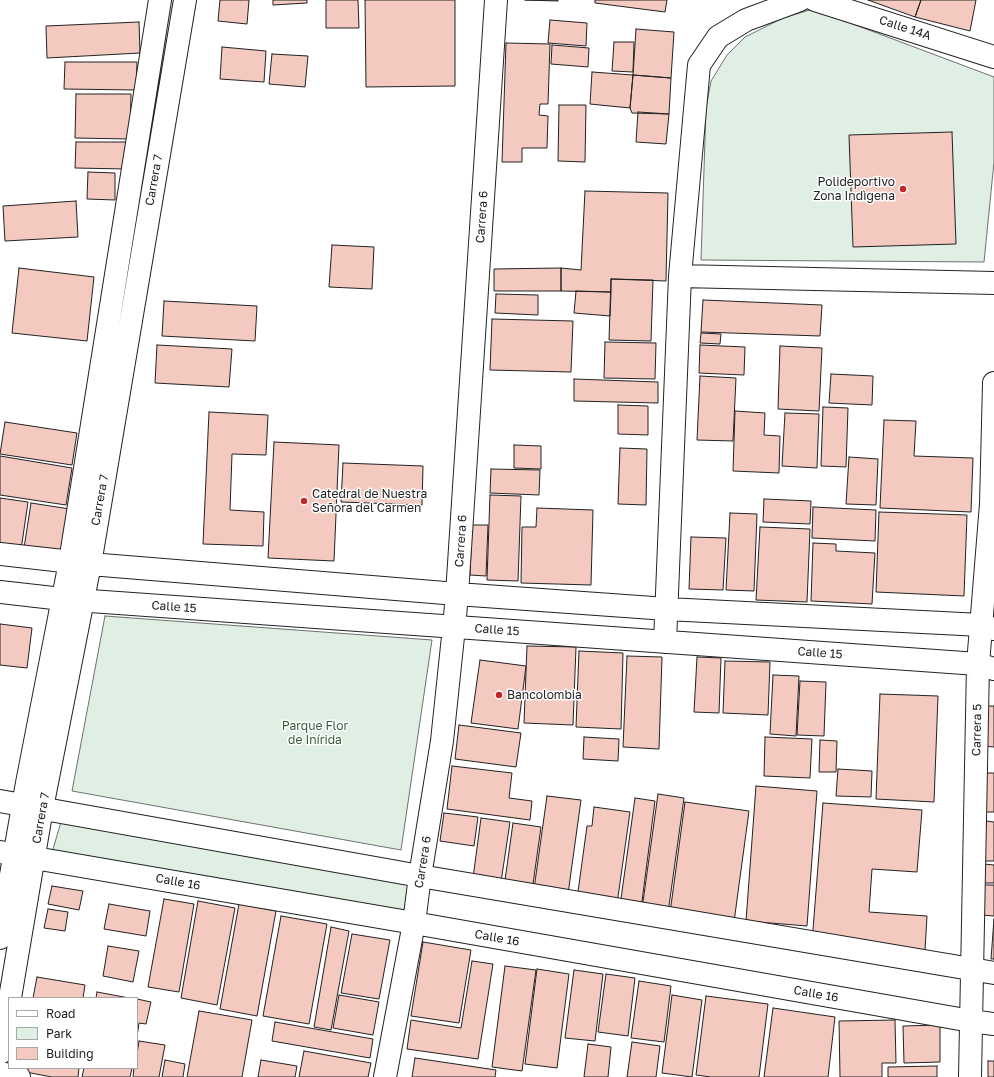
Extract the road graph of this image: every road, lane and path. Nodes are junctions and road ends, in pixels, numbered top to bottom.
1 (160, 0) edge
2 (184, 0) edge
3 (496, 0) edge
4 (800, 0) edge
5 (815, 0) edge
6 (994, 57) edge
7 (680, 276) junction
8 (994, 283) edge
9 (994, 383) edge
10 (0, 554) edge
11 (80, 563) junction
12 (0, 592) edge
13 (457, 594) junction
14 (72, 600) junction
15 (667, 609) junction
16 (454, 627) junction
17 (988, 627) edge
18 (665, 642) junction
19 (986, 667) edge
20 (0, 801) edge
21 (33, 806) junction
22 (16, 855) edge
23 (420, 876) junction
24 (414, 923) junction
25 (0, 938) edge
26 (972, 970) junction
27 (994, 973) edge
28 (10, 997) edge
29 (8, 1007) edge
30 (971, 1021) junction
31 (994, 1024) edge
32 (0, 1053) edge
33 (0, 1073) edge
34 (19, 1077) edge
35 (385, 1077) edge
36 (970, 1077) edge

1 - 11 street, Carrera 7
2 - 11 street, Carrera 7
3 - 13 street, Carrera 6
4 - 7 street
5 - 6 street, Calle 14A
7 - 8 street
7 - 15 street
9 - 17 street, Carrera 5
10 - 11 street
11 - 13 street
11 - 14 street, Carrera 7
12 - 14 street, Calle 15
13 - 15 street
13 - 16 street, Carrera 6
14 - 16 street, Calle 15
14 - 21 street, Carrera 7
15 - 17 street
15 - 18 street
16 - 18 street, Calle 15
16 - 23 street, Carrera 6
17 - 19 street, Carrera 5
18 - 19 street, Calle 15
19 - 26 street, Carrera 5
20 - 21 street
21 - 22 street, Carrera 7
21 - 23 street
22 - 24 street, Calle 16
22 - 25 street, Carrera 7
22 - 28 street, Carrera 7
23 - 24 street, Carrera 6
23 - 26 street
24 - 30 street, Calle 16
24 - 35 street, Carrera 6
26 - 27 street
26 - 30 street, Carrera 5
29 - 32 street
30 - 31 street, Calle 16
30 - 36 street, Carrera 5
33 - 34 street

